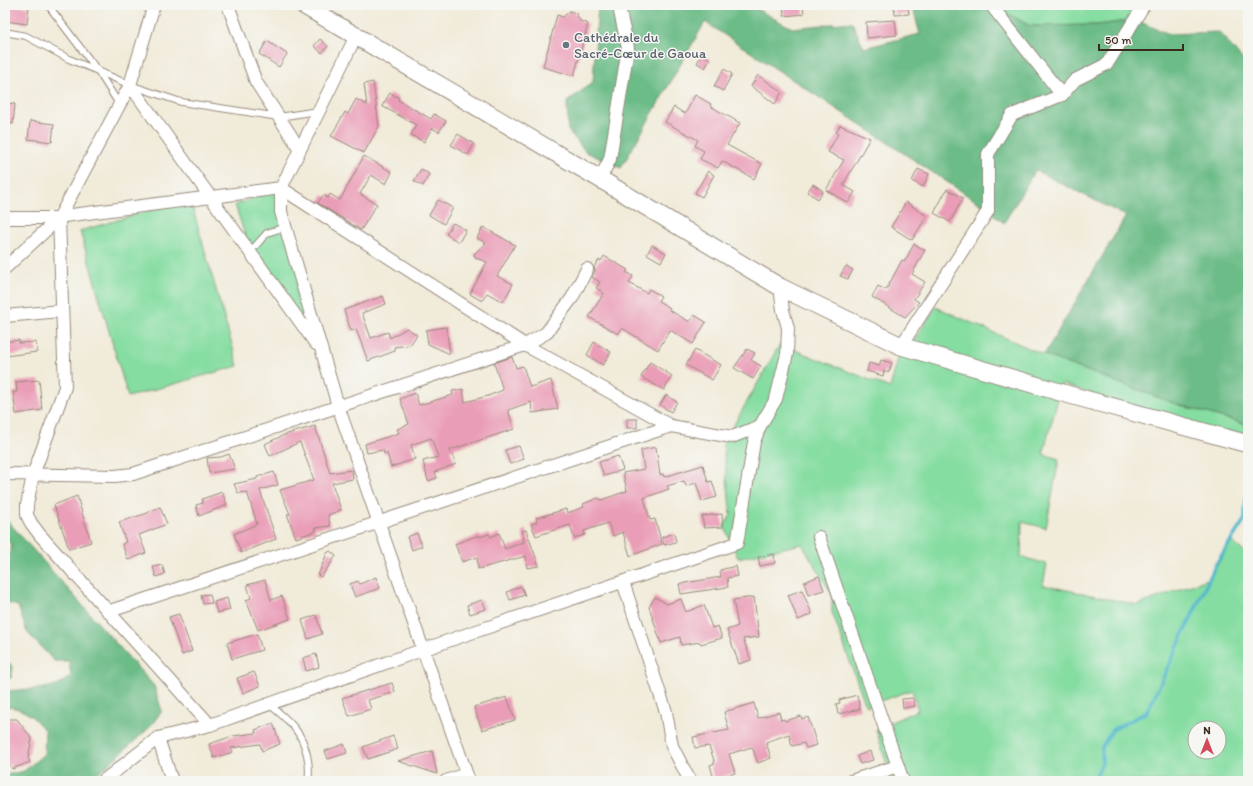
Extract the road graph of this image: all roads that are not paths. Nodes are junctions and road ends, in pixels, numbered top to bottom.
1 (48, 5) edge
2 (154, 5) edge
3 (228, 5) edge
4 (302, 5) edge
5 (621, 5) edge
6 (991, 5) edge
7 (1144, 5) edge
8 (5, 32) edge
9 (356, 36) junction
10 (98, 71) junction
11 (130, 85) junction
12 (1062, 95) junction
13 (119, 104) junction
14 (318, 111) junction
15 (279, 117) junction
16 (299, 148) junction
17 (600, 179) junction
18 (281, 188) junction
19 (210, 196) junction
20 (5, 218) edge
21 (59, 218) junction
22 (285, 227) junction
23 (250, 252) junction
24 (5, 268) edge
25 (587, 269) dead end
26 (780, 287) junction
27 (62, 311) junction
28 (5, 316) edge
29 (524, 345) junction
30 (901, 346) junction
31 (321, 351) junction
32 (338, 406) junction
33 (671, 426) junction
34 (760, 426) junction
35 (1248, 444) edge
36 (5, 474) edge
37 (33, 475) junction
38 (379, 523) junction
39 (819, 537) dead end
40 (623, 582) junction
41 (110, 611) junction
42 (423, 649) junction
43 (269, 704) junction
44 (210, 725) junction
45 (158, 738) junction
46 (898, 766) junction
47 (468, 778) edge
48 (103, 781) edge
49 (172, 781) edge
50 (308, 781) edge
51 (446, 781) edge
52 (690, 781) edge
53 (852, 781) edge
54 (903, 781) edge

1 - 10 lane
2 - 11 street
3 - 15 street
4 - 9 main road
5 - 17 street
6 - 12 street
7 - 12 street
8 - 10 lane
9 - 14 street
9 - 17 main road
10 - 11 lane
10 - 13 lane
11 - 13 street
11 - 15 lane
11 - 19 street
12 - 30 street
13 - 21 street
14 - 15 lane
14 - 16 street
15 - 16 street
16 - 18 street
17 - 26 main road
18 - 19 street
18 - 22 street
18 - 29 street
19 - 21 street
19 - 23 street
20 - 21 street
21 - 24 street
21 - 27 street
22 - 23 lane
22 - 31 street
23 - 31 street
25 - 29 street
26 - 30 main road
26 - 34 street
27 - 28 street
27 - 37 street
29 - 32 street
29 - 33 street
30 - 35 main road
31 - 32 street
32 - 37 street
32 - 38 street
33 - 34 street
33 - 38 street
34 - 40 street
36 - 37 street
37 - 41 street
38 - 41 street
38 - 42 street
39 - 46 street
40 - 42 street
40 - 52 street
41 - 44 street
42 - 43 street
42 - 47 street
43 - 44 street
43 - 50 lane
44 - 45 street
45 - 48 street
45 - 49 street
46 - 53 street
46 - 54 street
47 - 51 street

